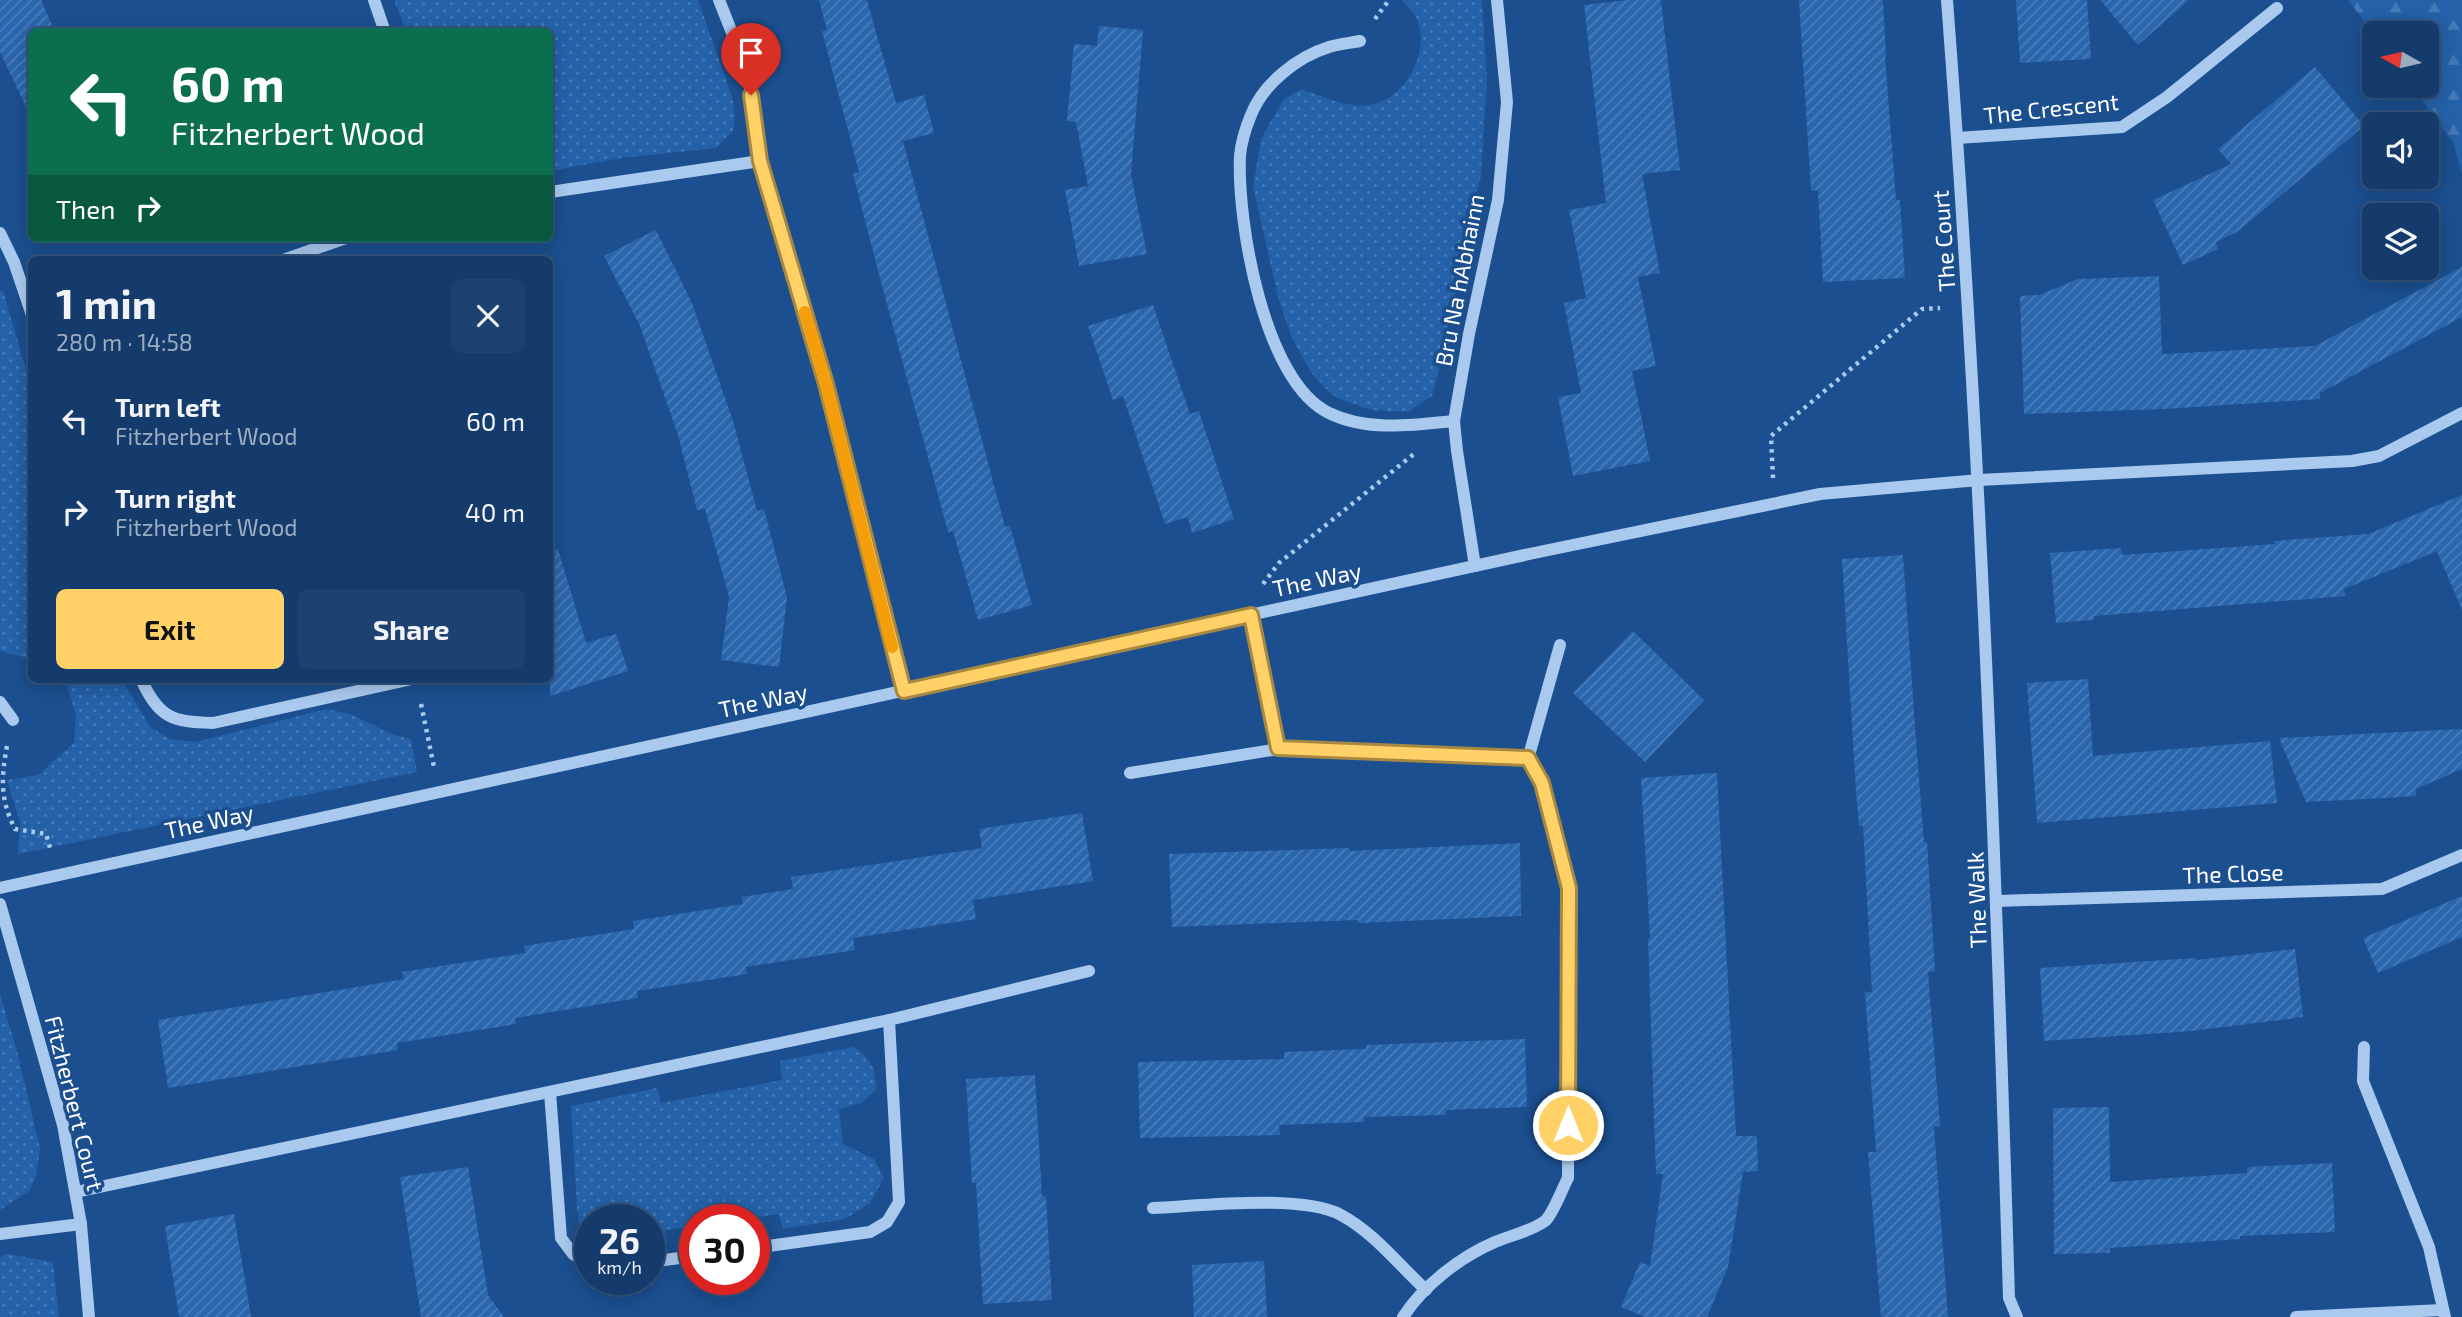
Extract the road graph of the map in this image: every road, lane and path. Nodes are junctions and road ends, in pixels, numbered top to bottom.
1 (374, 0) edge
2 (719, 0) edge
3 (1497, 0) edge
4 (1947, 0) edge
5 (2277, 8) dead end
6 (384, 28) edge
7 (1360, 41) dead end
8 (1957, 138) junction
9 (760, 161) junction
10 (553, 192) edge
11 (0, 233) edge
12 (335, 242) edge
13 (295, 256) edge
14 (28, 303) edge
15 (1968, 305) junction
16 (2462, 413) edge
17 (1454, 421) junction
18 (1979, 480) junction
19 (1775, 503) junction
20 (1475, 566) junction
21 (1251, 615) junction
22 (1237, 618) junction
23 (1560, 645) dead end
24 (143, 683) edge
25 (394, 683) edge
26 (904, 691) junction
27 (418, 692) dead end
28 (0, 702) edge
29 (13, 720) joint
30 (1278, 748) junction
31 (1528, 758) junction
32 (1130, 773) dead end
33 (439, 792) junction
34 (2462, 855) edge
35 (59, 875) junction
36 (0, 888) edge
37 (1997, 901) junction
38 (0, 904) edge
39 (1088, 971) dead end
40 (889, 1020) junction
41 (2364, 1047) dead end
42 (550, 1092) junction
43 (76, 1192) junction
44 (1153, 1208) dead end
45 (81, 1224) junction
46 (0, 1234) edge
47 (770, 1246) edge
48 (574, 1255) edge
49 (1426, 1290) junction
50 (2444, 1313) edge
51 (89, 1317) edge
52 (1403, 1317) edge
53 (2017, 1317) edge
54 (2296, 1317) edge

1 - 6 street
2 - 9 street
3 - 17 street, Bru Na hAbhainn
4 - 8 street, The Court
5 - 8 street, The Crescent
7 - 17 street
8 - 15 street, The Court
9 - 10 street
9 - 26 street
11 - 14 street
12 - 13 street
15 - 18 street, The Court
15 - 19 path
16 - 18 street, The Way
17 - 20 street, Bru Na hAbhainn
17 - 22 path
18 - 19 street, The Way
18 - 37 street, The Walk
19 - 20 street, The Way
20 - 21 street, The Way
21 - 22 street, The Way
21 - 30 street
22 - 26 street, The Way
23 - 31 street
24 - 25 street
26 - 33 street, The Way
27 - 33 path
28 - 29 street
29 - 35 path
30 - 31 street
30 - 32 street
31 - 49 street
33 - 35 street, The Way
34 - 37 street, The Close
35 - 36 street, The Way
37 - 53 street, The Walk
38 - 43 street, Fitzherbert Court
39 - 40 street
40 - 42 street
40 - 47 street
41 - 50 street
42 - 43 street
42 - 48 street
43 - 45 street, Fitzherbert Court
44 - 49 street
45 - 46 street
45 - 51 street, Fitzherbert Court
49 - 52 street
50 - 54 street

